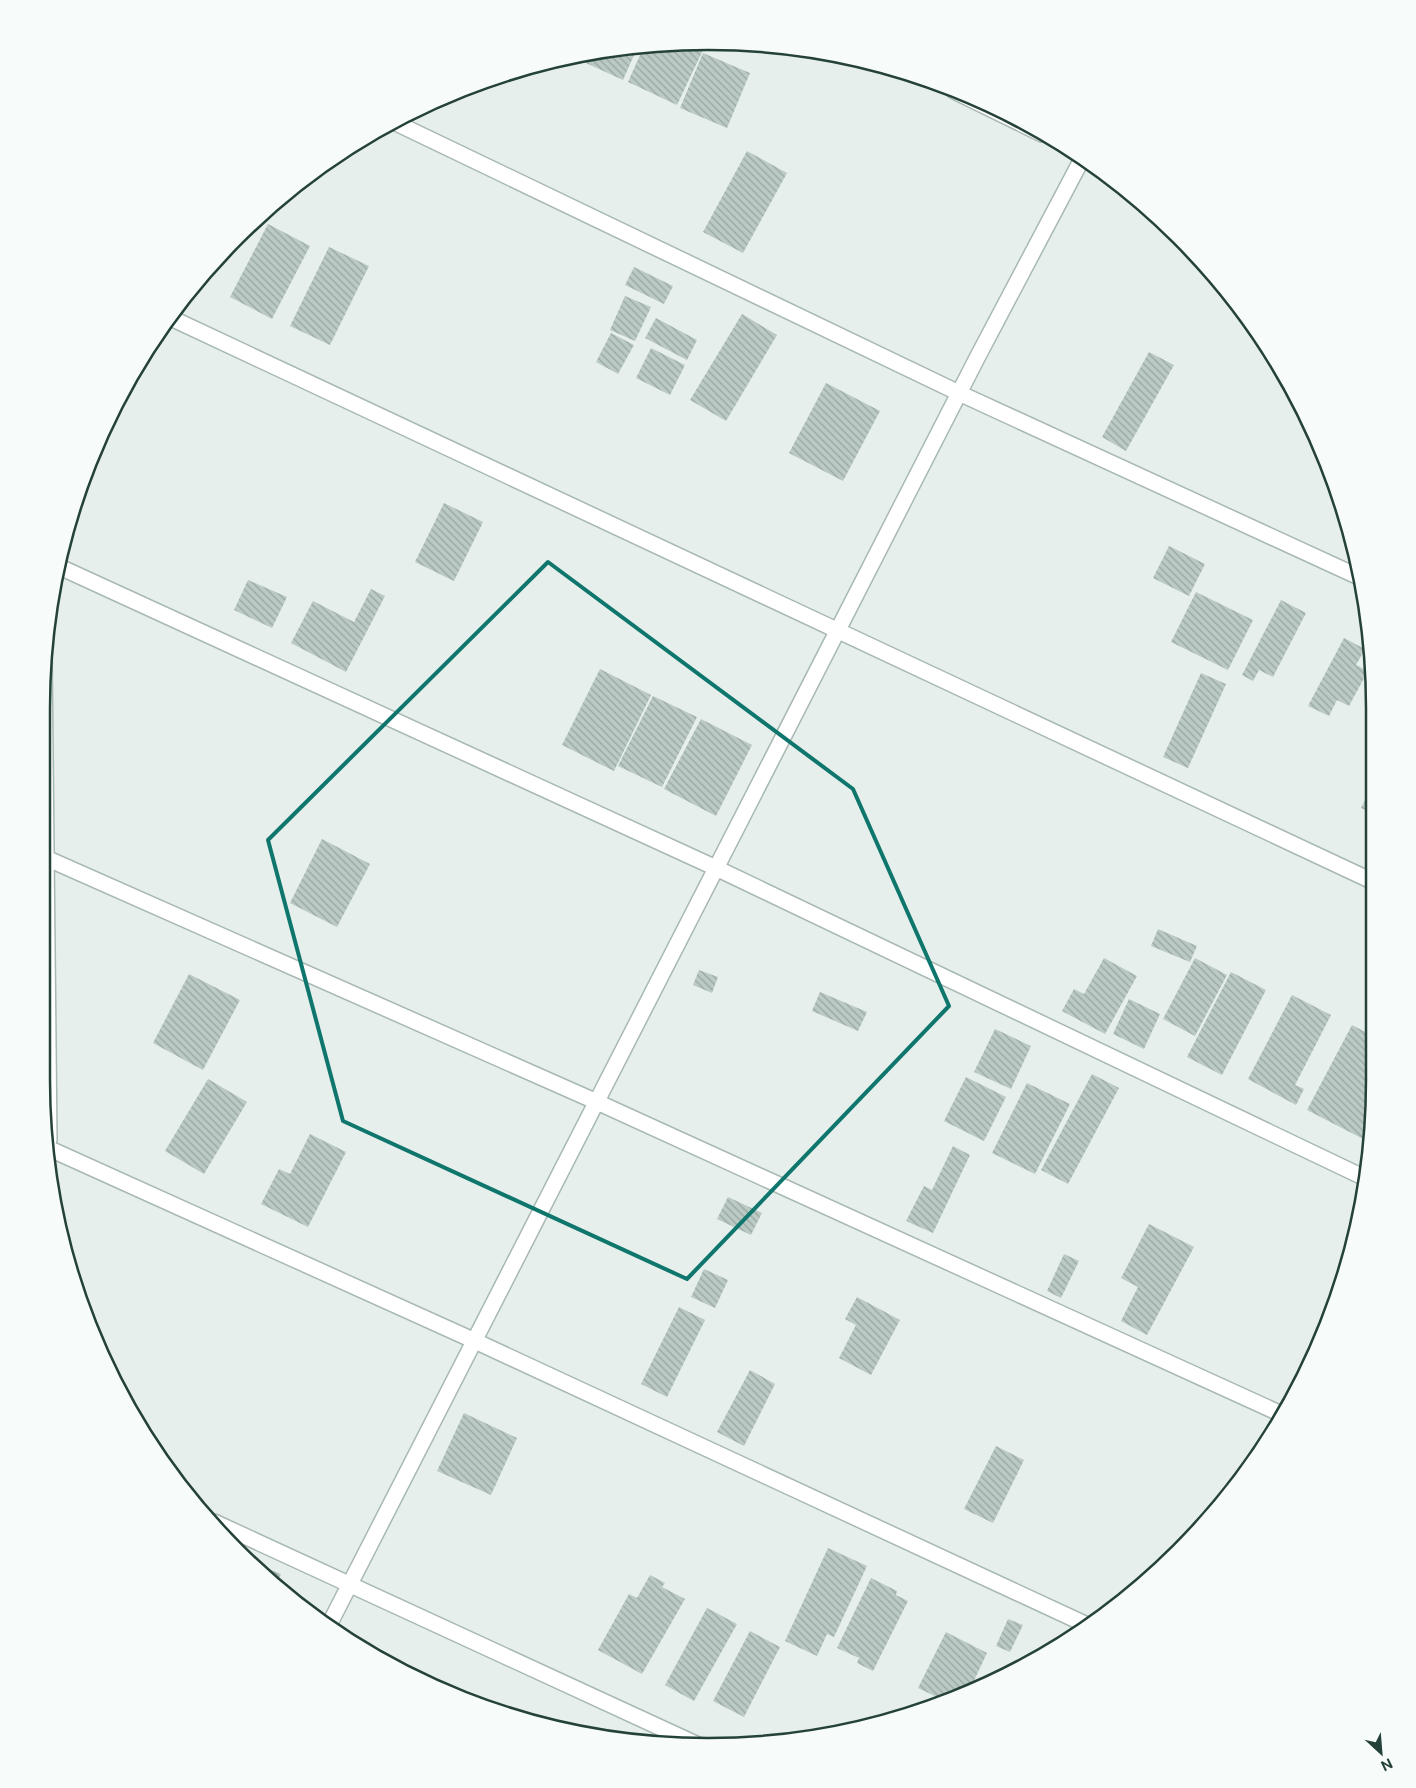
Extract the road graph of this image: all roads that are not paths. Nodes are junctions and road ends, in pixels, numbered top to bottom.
1 (402, 126) edge
2 (1079, 165) edge
3 (176, 321) edge
4 (959, 393) junction
5 (65, 569) edge
6 (1352, 574) edge
7 (838, 630) junction
8 (50, 860) edge
9 (716, 868) junction
10 (1366, 878) edge
11 (597, 1102) junction
12 (54, 1151) edge
13 (1359, 1175) edge
14 (475, 1341) junction
15 (1276, 1412) edge
16 (226, 1528) edge
17 (350, 1585) junction
18 (332, 1620) edge
19 (1081, 1622) edge
20 (679, 1737) edge

1 - 4 street
2 - 4 street
3 - 7 street
4 - 6 street
4 - 7 street
5 - 9 street
7 - 9 street
7 - 10 street
8 - 11 street
9 - 11 street
9 - 13 street
11 - 14 street
11 - 15 street
12 - 14 street
14 - 17 street
14 - 19 street
16 - 17 street
17 - 18 street
17 - 20 street

